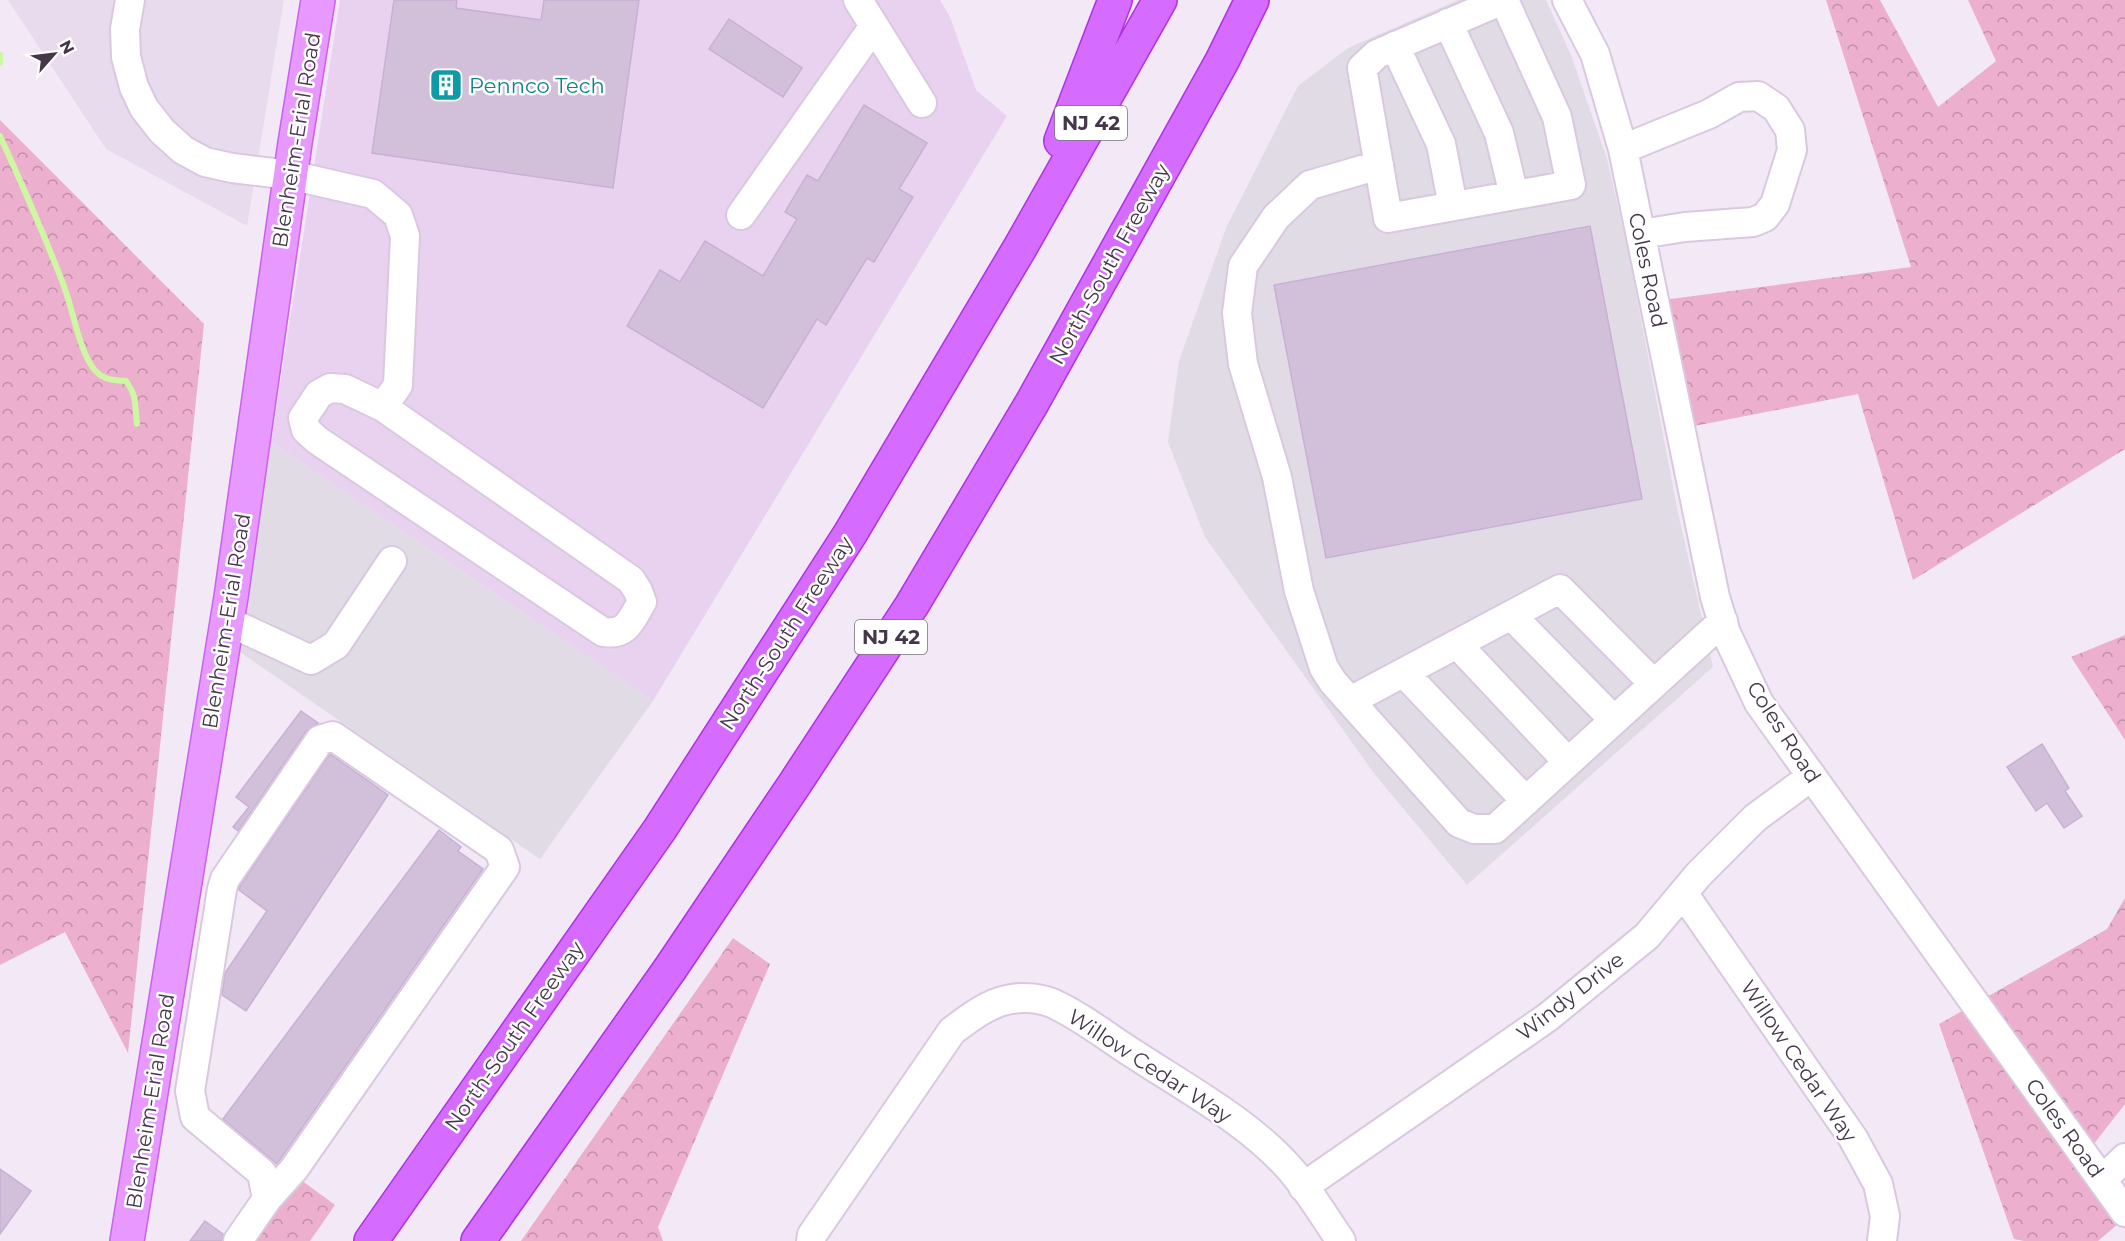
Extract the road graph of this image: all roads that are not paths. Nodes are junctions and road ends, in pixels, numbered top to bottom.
1 (130, 0) edge
2 (318, 0) edge
3 (858, 0) edge
4 (1115, 0) edge
5 (1160, 0) edge
6 (1252, 0) edge
7 (1504, 0) edge
8 (1567, 0) edge
9 (1448, 23) junction
10 (874, 26) junction
11 (1395, 46) junction
12 (922, 103) dead end
13 (1623, 149) junction
14 (1379, 165) junction
15 (290, 175) junction
16 (1514, 195) junction
17 (1453, 206) junction
18 (741, 215) dead end
19 (1641, 234) junction
20 (1021, 246) junction
21 (382, 407) junction
22 (392, 561) dead end
23 (1511, 615) junction
24 (227, 621) junction
25 (1723, 621) junction
26 (1457, 644) junction
27 (1404, 673) junction
28 (1654, 684) junction
29 (1350, 701) junction
30 (1614, 720) junction
31 (1568, 762) junction
32 (1812, 776) junction
33 (1526, 801) junction
34 (1683, 893) junction
35 (2125, 1158) edge
36 (2102, 1180) junction
37 (1303, 1187) junction
38 (267, 1199) junction
39 (2125, 1212) edge
40 (127, 1241) edge
41 (238, 1241) edge
42 (371, 1241) edge
43 (478, 1241) edge
44 (811, 1241) edge
45 (1341, 1241) edge
46 (1882, 1241) edge

1 - 15 street
2 - 15 main road, Blenheim-Erial Road
3 - 10 street
4 - 20 highway
5 - 20 highway, North-South Freeway / NJ 42
6 - 43 highway, North-South Freeway / NJ 42
7 - 9 street
7 - 16 street
8 - 13 street, Coles Road
9 - 11 street
9 - 16 street
10 - 12 street
10 - 18 street
11 - 14 street
11 - 17 street
13 - 19 street, Coles Road
13 - 19 street
14 - 17 street
14 - 29 street
15 - 21 street
15 - 24 main road, Blenheim-Erial Road
16 - 17 street
19 - 25 street, Coles Road
20 - 42 highway, North-South Freeway / NJ 42
21 - 21 street
22 - 24 street
23 - 26 street
23 - 28 street
23 - 30 street
24 - 40 main road, Blenheim-Erial Road
25 - 28 street
25 - 32 street, Coles Road
26 - 27 street
26 - 31 street
27 - 29 street
27 - 33 street
28 - 30 street
29 - 33 street
30 - 31 street
31 - 33 street
32 - 34 street, Windy Drive
32 - 36 street, Coles Road
34 - 37 street, Windy Drive
34 - 46 street, Willow Cedar Way
35 - 36 street
36 - 39 street, Coles Road
37 - 44 street, Willow Cedar Way
37 - 45 street, Willow Cedar Way
38 - 38 street
38 - 41 street

